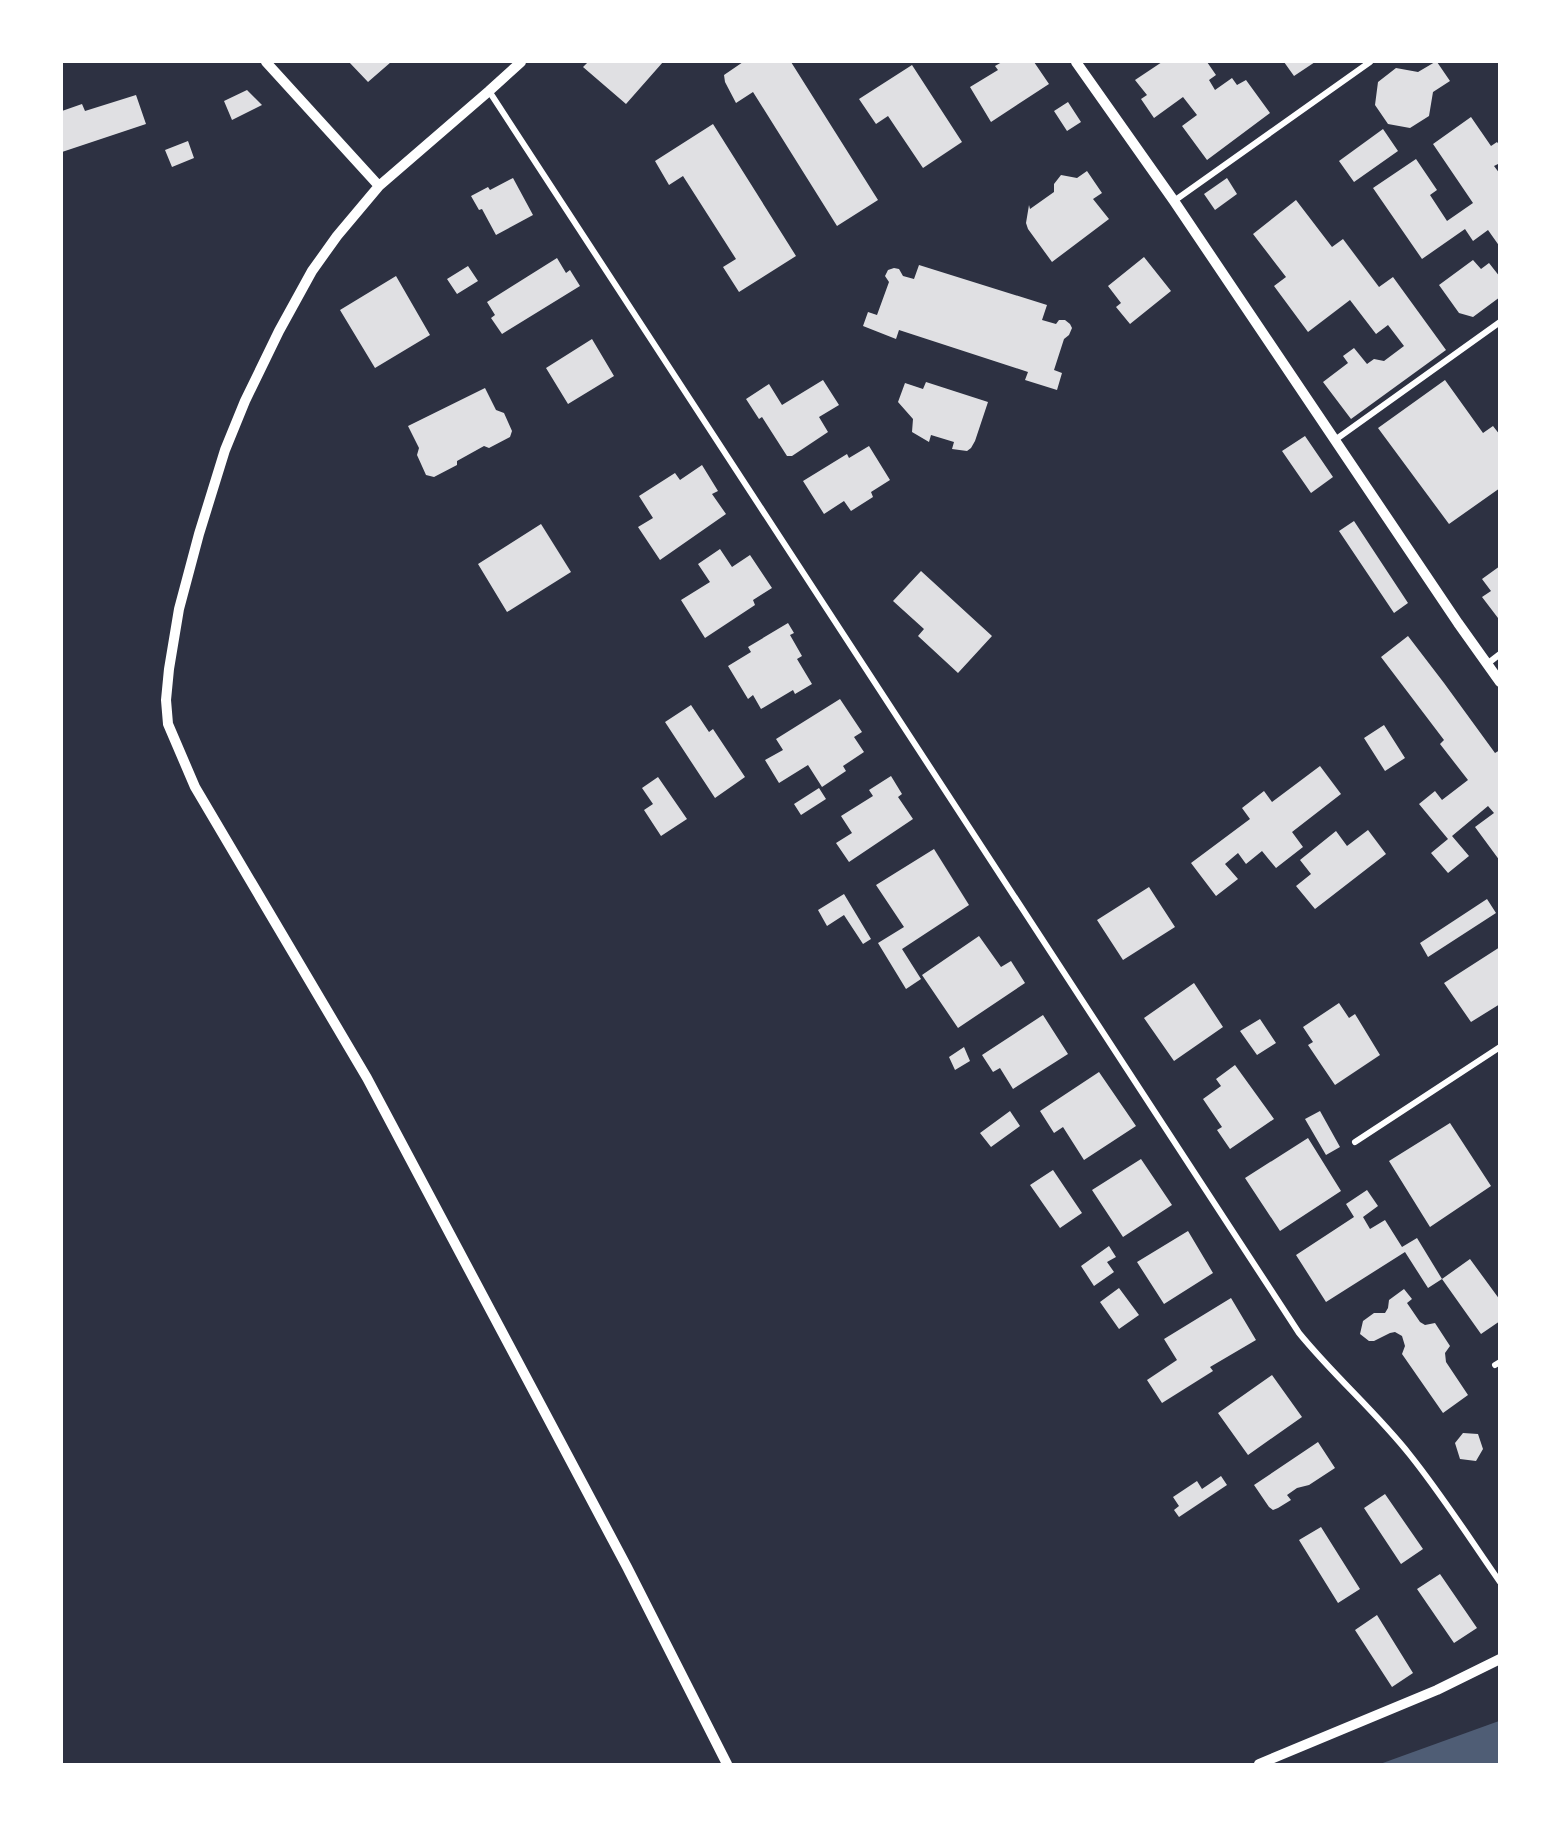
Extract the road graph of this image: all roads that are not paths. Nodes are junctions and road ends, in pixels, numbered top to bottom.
1 (266, 62) edge
2 (521, 62) edge
3 (1076, 62) edge
4 (1370, 62) edge
5 (489, 92) junction
6 (379, 186) junction
7 (1174, 201) junction
8 (1500, 322) edge
9 (1335, 440) junction
10 (1500, 654) edge
11 (1487, 664) junction
12 (1500, 681) edge
13 (1500, 1047) edge
14 (1354, 1142) dead end
15 (1500, 1582) edge
16 (1500, 1659) edge
17 (727, 1764) edge
18 (1259, 1764) edge

1 - 6 street
2 - 5 street
3 - 7 street
4 - 7 street
5 - 6 street
5 - 15 street
6 - 17 street
7 - 9 street
8 - 9 street
9 - 11 street
10 - 11 street
11 - 12 street
13 - 14 street
16 - 18 street

